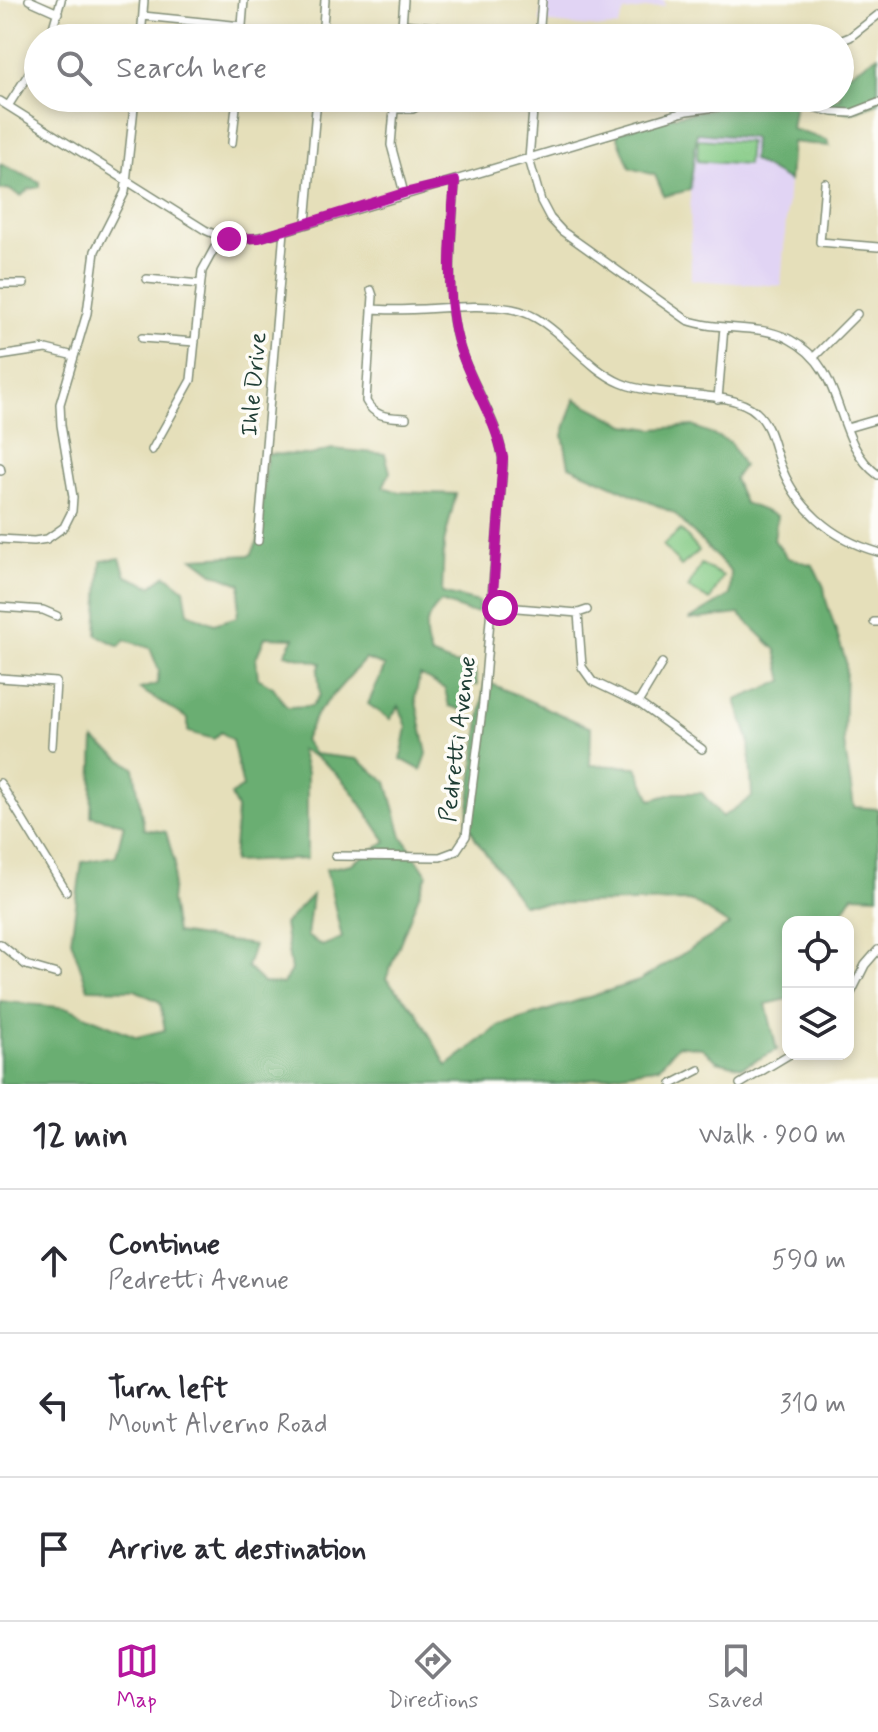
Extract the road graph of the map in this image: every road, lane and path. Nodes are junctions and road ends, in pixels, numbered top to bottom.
1 (29, 0) edge
2 (61, 0) edge
3 (144, 0) edge
4 (244, 0) edge
5 (325, 0) edge
6 (404, 0) edge
7 (542, 0) edge
8 (58, 13) junction
9 (878, 15) edge
10 (143, 16) junction
11 (54, 24) edge
12 (142, 24) edge
13 (222, 24) edge
14 (242, 24) edge
15 (323, 24) edge
16 (402, 24) edge
17 (540, 24) edge
18 (854, 34) edge
19 (24, 81) edge
20 (0, 101) edge
21 (878, 103) edge
22 (8, 106) junction
23 (134, 112) edge
24 (235, 112) edge
25 (316, 112) edge
26 (394, 112) edge
27 (533, 112) edge
28 (684, 112) edge
29 (854, 112) edge
30 (232, 143) dead end
31 (529, 159) junction
32 (455, 181) junction
33 (127, 183) junction
34 (825, 183) dead end
35 (404, 193) junction
36 (306, 223) junction
37 (284, 231) junction
38 (220, 238) junction
39 (878, 247) edge
40 (147, 279) dead end
41 (0, 284) edge
42 (24, 284) dead end
43 (200, 284) junction
44 (371, 290) dead end
45 (454, 308) junction
46 (372, 309) junction
47 (857, 314) dead end
48 (724, 327) junction
49 (142, 338) dead end
50 (195, 342) junction
51 (0, 356) edge
52 (74, 356) junction
53 (814, 357) junction
54 (718, 399) junction
55 (406, 418) dead end
56 (878, 419) edge
57 (847, 428) junction
58 (152, 450) dead end
59 (878, 475) edge
60 (0, 539) edge
61 (258, 541) dead end
62 (878, 552) edge
63 (492, 606) junction
64 (0, 607) edge
65 (587, 610) dead end
66 (578, 613) junction
67 (57, 616) dead end
68 (662, 663) dead end
69 (0, 678) edge
70 (638, 703) junction
71 (52, 746) dead end
72 (702, 749) dead end
73 (0, 783) edge
74 (335, 856) dead end
75 (66, 891) dead end
76 (0, 944) edge
77 (878, 950) edge
78 (57, 974) dead end
79 (854, 988) edge
80 (782, 1059) edge
81 (699, 1070) dead end
82 (673, 1084) edge
83 (740, 1084) edge

1 - 8 street
2 - 8 street
3 - 10 street
4 - 14 street
5 - 15 street
6 - 16 street
7 - 17 street
8 - 11 street
9 - 18 street
10 - 12 street
10 - 13 street
19 - 22 street
20 - 22 street
21 - 29 street
22 - 33 street
23 - 33 street
24 - 30 street
25 - 36 street
26 - 35 street
27 - 31 street
28 - 31 street
31 - 32 street
31 - 48 street
32 - 35 street
32 - 45 street, Pedretti Avenue
33 - 38 street
33 - 52 street
34 - 39 street
35 - 36 street
36 - 37 street
37 - 38 street
37 - 61 street, Ihle Drive
38 - 43 street
40 - 43 street
41 - 42 street
43 - 50 street
44 - 46 street
45 - 46 street
45 - 54 street
45 - 63 street, Pedretti Avenue
46 - 55 street
47 - 53 street
48 - 53 street
48 - 54 street
49 - 50 street
50 - 58 street
51 - 52 street
52 - 60 street
53 - 57 street
54 - 62 street
56 - 57 street
57 - 59 street
63 - 66 street
63 - 74 street, Pedretti Avenue
64 - 67 street
65 - 66 street
66 - 70 street
68 - 70 street
69 - 71 street
70 - 72 street
73 - 75 street
76 - 78 street
77 - 79 street
80 - 83 street
81 - 82 street

